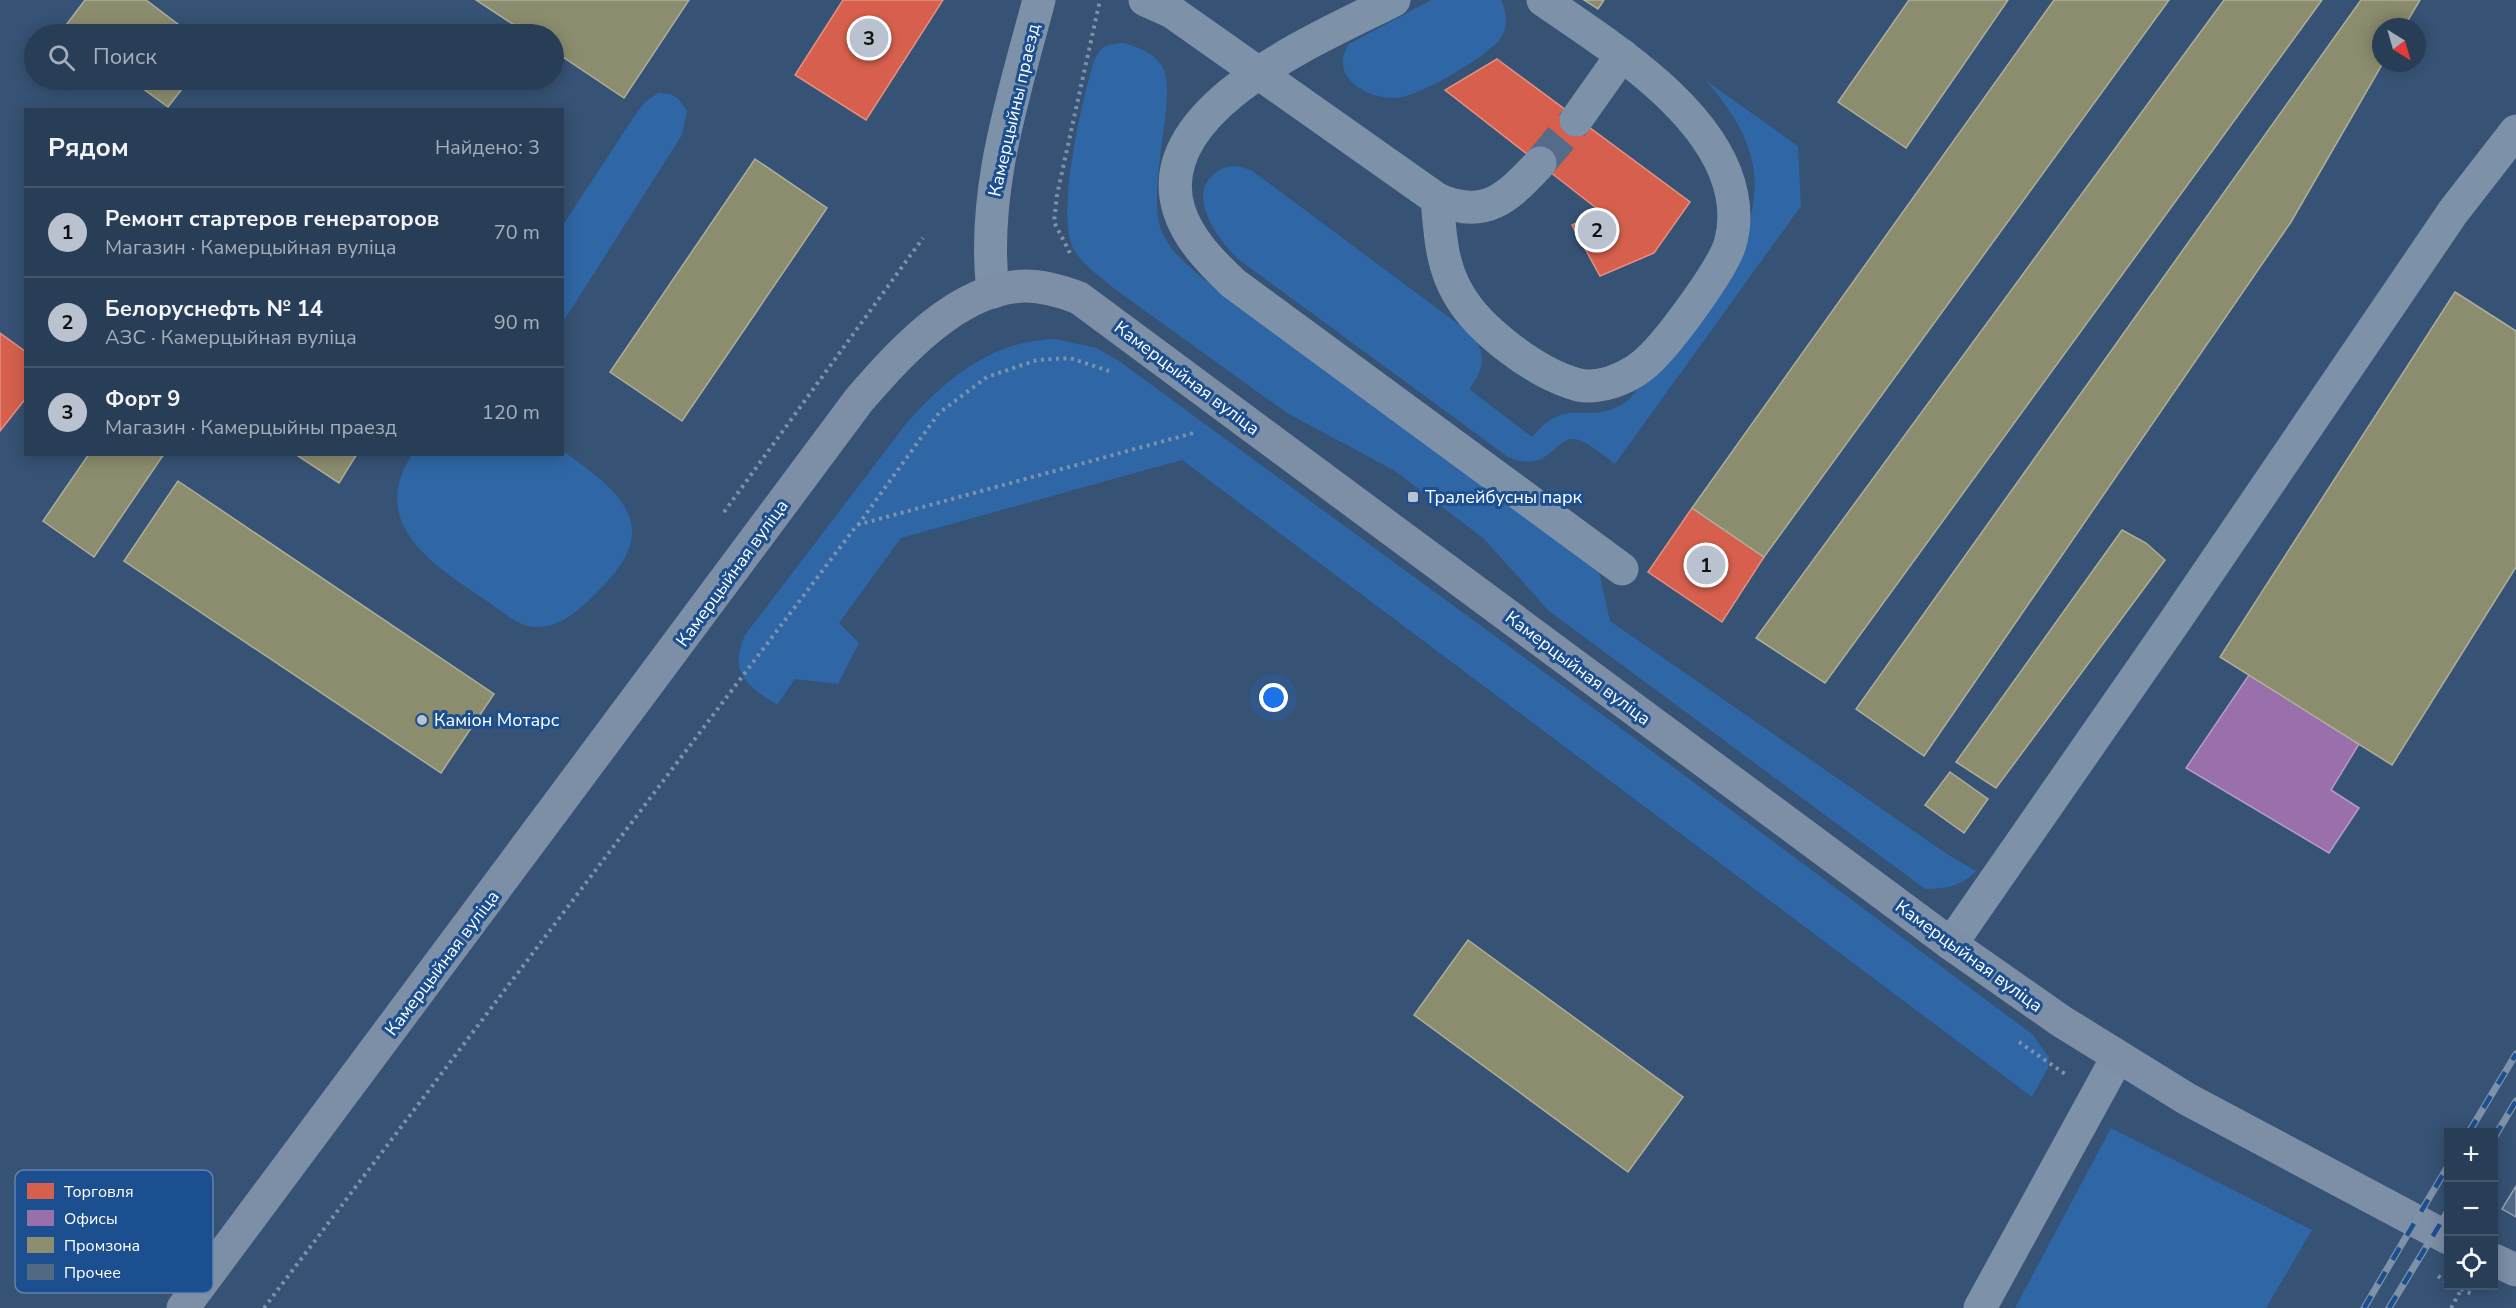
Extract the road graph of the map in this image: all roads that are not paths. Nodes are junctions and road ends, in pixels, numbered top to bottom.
1 (1039, 0) edge
2 (1145, 0) edge
3 (1394, 0) edge
4 (1543, 0) edge
5 (1622, 55) junction
6 (1258, 71) junction
7 (1576, 120) tunnel mouth
8 (2516, 131) edge
9 (1539, 163) tunnel mouth
10 (1437, 199) junction
11 (993, 292) junction
12 (1622, 569) dead end
13 (1951, 944) junction
14 (2117, 1058) junction
15 (2444, 1236) edge
16 (2498, 1262) edge
17 (213, 1268) edge
18 (2516, 1270) edge
19 (194, 1293) edge
20 (183, 1308) edge
21 (1980, 1308) edge

1 - 11 street, Камерцыйны праезд
2 - 6 street
3 - 6 street
4 - 5 street
5 - 7 street
5 - 10 street
6 - 10 street
6 - 12 street
8 - 13 street
9 - 10 street
11 - 13 main road, Камерцыйная вуліца
11 - 17 main road, Камерцыйная вуліца
13 - 14 main road, Камерцыйная вуліца
14 - 15 main road, Камерцыйная вуліца
14 - 21 street
16 - 18 main road
19 - 20 main road, Камерцыйная вуліца

